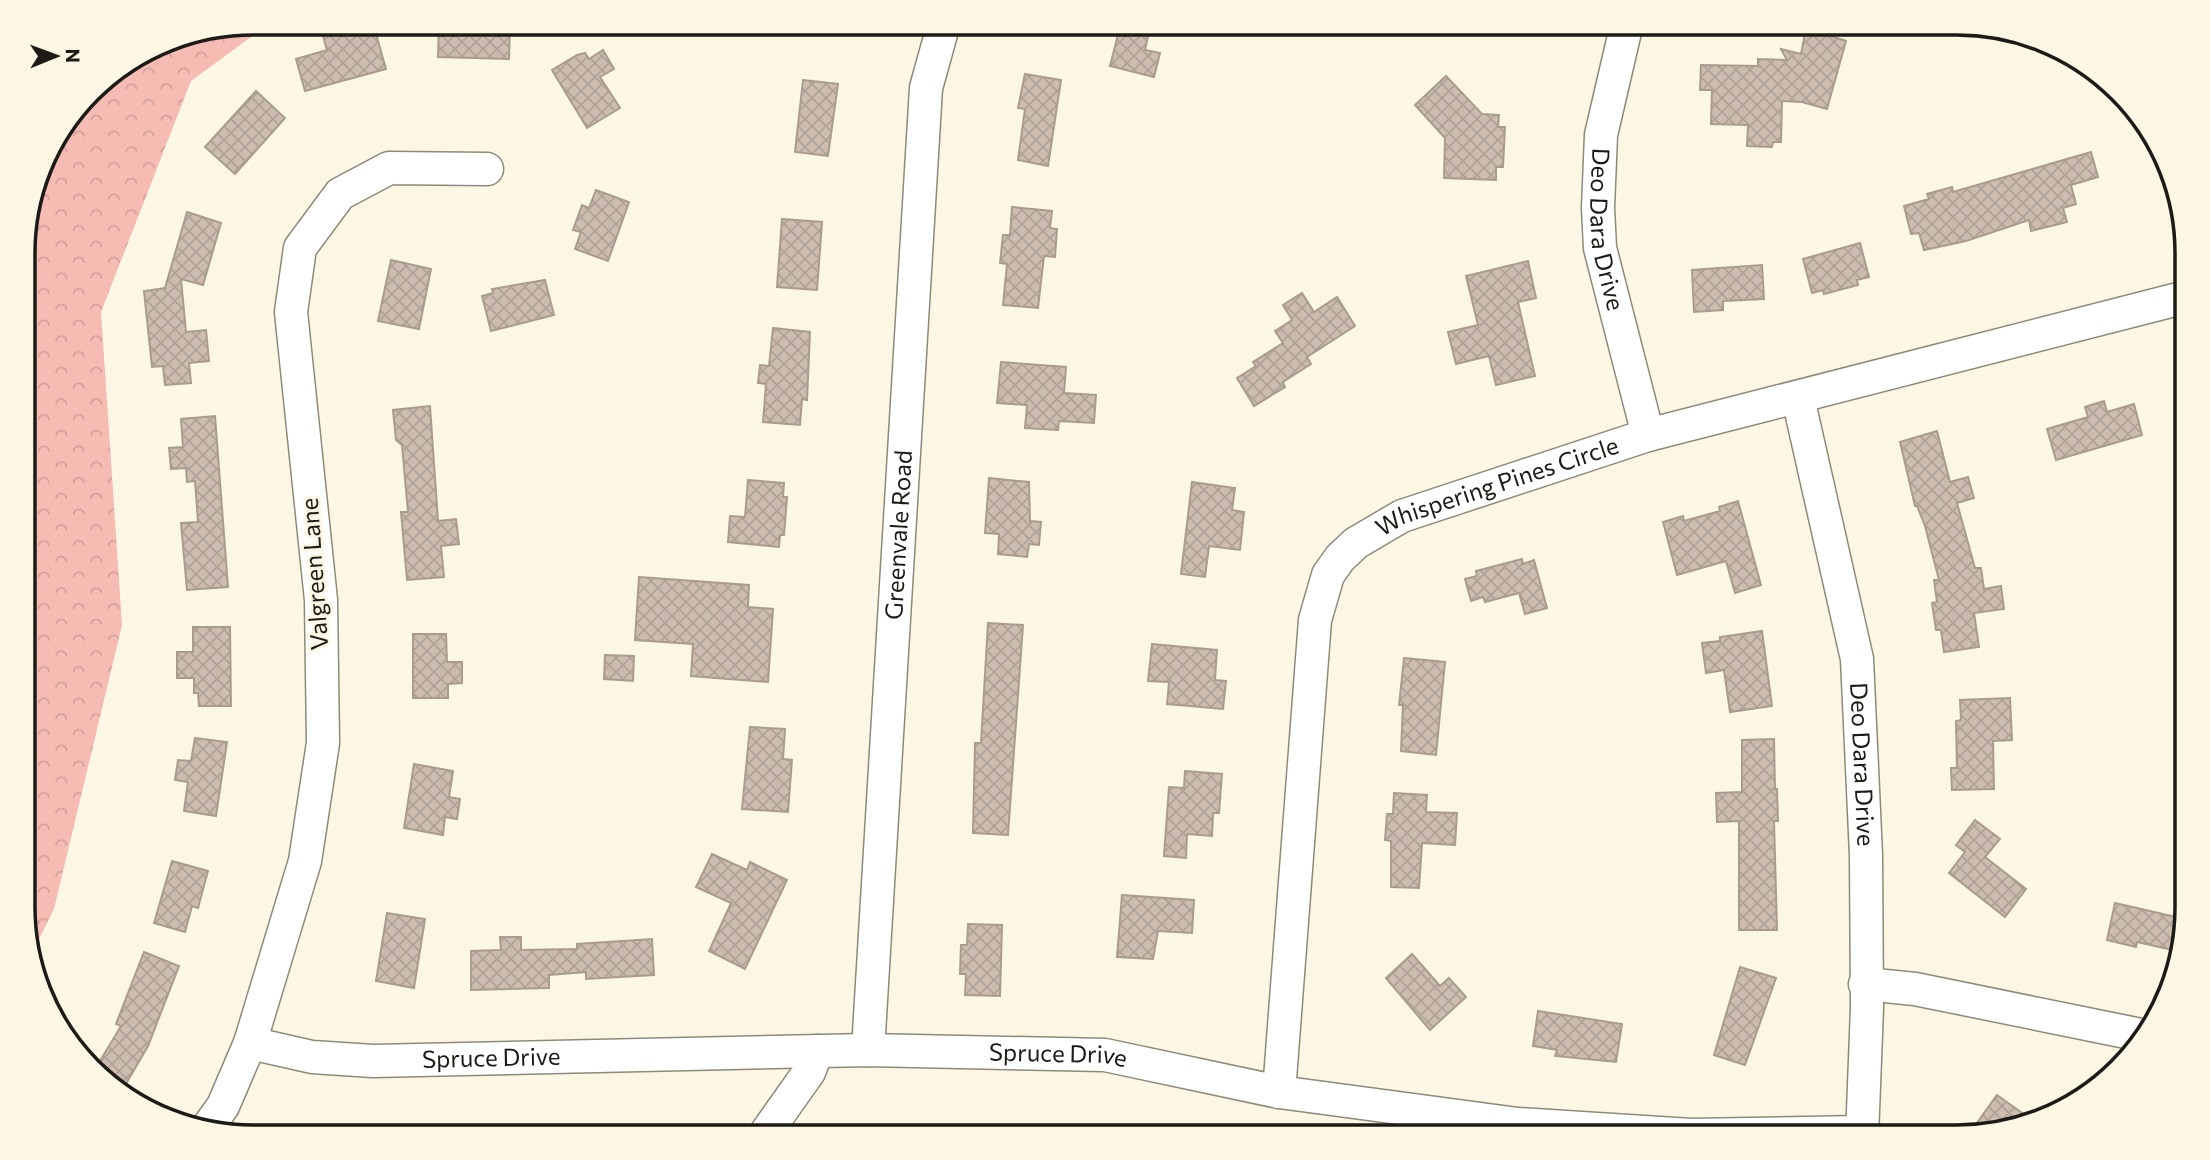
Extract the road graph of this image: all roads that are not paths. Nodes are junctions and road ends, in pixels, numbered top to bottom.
1 (941, 35) edge
2 (1624, 35) edge
3 (486, 169) dead end
4 (2175, 300) edge
5 (1798, 398) junction
6 (1648, 435) junction
7 (1865, 985) junction
8 (2135, 1033) edge
9 (250, 1043) junction
10 (817, 1051) junction
11 (868, 1051) junction
12 (1279, 1092) junction
13 (218, 1121) edge
14 (771, 1125) edge
15 (1518, 1125) edge
16 (1861, 1125) edge

1 - 11 street, Greenvale Road
2 - 6 street, Deo Dara Drive
3 - 9 street, Valgreen Lane
4 - 5 street, Whispering Pines Circle
5 - 6 street, Whispering Pines Circle
5 - 7 street, Deo Dara Drive
6 - 12 street, Whispering Pines Circle
7 - 8 street
7 - 16 street, Deo Dara Drive
9 - 10 street, Spruce Drive
9 - 13 street, Valgreen Lane
10 - 11 street, Spruce Drive
10 - 14 street
11 - 12 street, Spruce Drive
12 - 15 street, Spruce Drive

